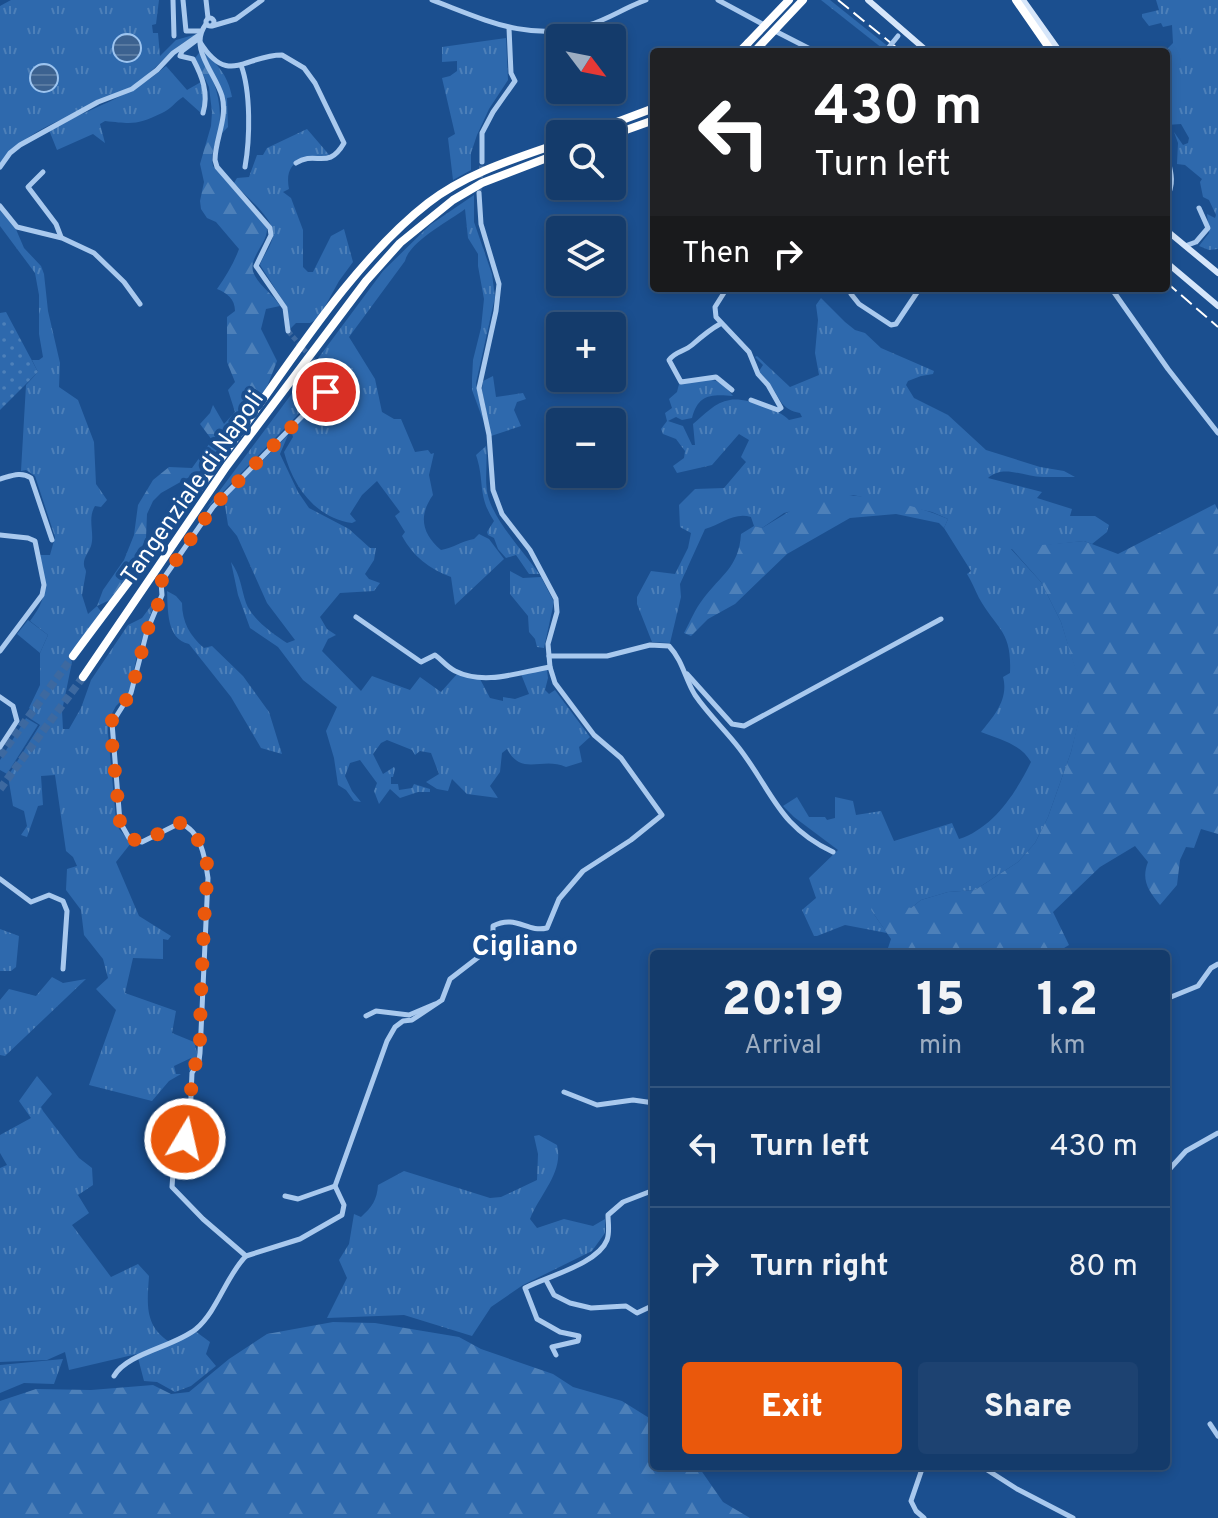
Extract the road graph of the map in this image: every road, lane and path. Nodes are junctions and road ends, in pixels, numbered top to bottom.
1 (173, 0) edge
2 (183, 0) edge
3 (206, 0) edge
4 (262, 0) edge
5 (432, 0) edge
6 (646, 0) edge
7 (718, 0) edge
8 (789, 0) edge
9 (803, 0) edge
10 (868, 0) edge
11 (1016, 0) edge
12 (1023, 0) edge
13 (208, 23) junction
14 (509, 28) junction
15 (900, 33) junction
16 (1045, 33) junction
17 (174, 36) dead end
18 (200, 37) junction
19 (743, 48) edge
20 (758, 48) edge
21 (808, 48) edge
22 (888, 48) edge
23 (922, 48) edge
24 (1049, 48) edge
25 (1051, 48) edge
26 (1057, 48) edge
27 (241, 65) junction
28 (650, 110) edge
29 (203, 113) dead end
30 (622, 120) edge
31 (650, 121) edge
32 (626, 130) edge
33 (546, 148) edge
34 (546, 158) edge
35 (482, 162) tunnel mouth
36 (296, 163) dead end
37 (0, 167) edge
38 (245, 167) dead end
39 (1170, 169) edge
40 (43, 172) dead end
41 (1170, 192) edge
42 (479, 193) tunnel mouth
43 (0, 206) edge
44 (1199, 208) dead end
45 (1170, 234) edge
46 (62, 238) junction
47 (1184, 246) junction
48 (1170, 265) edge
49 (1218, 273) edge
50 (724, 292) edge
51 (852, 292) edge
52 (917, 292) edge
53 (1114, 292) edge
54 (140, 304) dead end
55 (1218, 306) edge
56 (720, 324) junction
57 (288, 331) tunnel mouth
58 (325, 374) dead end
59 (732, 390) dead end
60 (751, 400) dead end
61 (1218, 433) edge
62 (0, 479) edge
63 (0, 535) edge
64 (52, 540) dead end
65 (356, 617) dead end
66 (941, 619) dead end
67 (0, 651) edge
68 (73, 656) tunnel mouth
69 (549, 656) junction
70 (550, 667) junction
71 (686, 673) junction
72 (83, 677) tunnel mouth
73 (0, 697) edge
74 (0, 747) edge
75 (833, 852) dead end
76 (0, 879) edge
77 (1218, 964) edge
78 (63, 969) dead end
79 (1170, 997) edge
80 (436, 1004) junction
81 (366, 1016) dead end
82 (564, 1092) dead end
83 (650, 1103) edge
84 (1218, 1133) edge
85 (1170, 1169) edge
86 (335, 1186) junction
87 (650, 1192) edge
88 (285, 1196) dead end
89 (246, 1256) junction
90 (546, 1280) junction
91 (650, 1307) edge
92 (556, 1355) dead end
93 (114, 1376) dead end
94 (1210, 1424) dead end
95 (1218, 1436) edge
96 (922, 1470) edge
97 (988, 1470) edge
98 (924, 1518) edge
99 (1073, 1518) edge

1 - 17 street
2 - 18 street
3 - 13 street
4 - 13 street
5 - 14 street
6 - 14 street
7 - 21 street
8 - 19 highway, bridge
9 - 20 highway, bridge
10 - 15 main road
11 - 24 highway
12 - 16 main road
13 - 18 street
14 - 35 street
15 - 22 street, bridge
15 - 23 main road
16 - 25 main road
16 - 26 main road
18 - 27 street
18 - 29 street
18 - 37 street
18 - 57 street
27 - 36 street
27 - 38 street
28 - 30 highway
31 - 32 highway
33 - 68 highway, Tangenziale di Napoli
34 - 72 highway, Tangenziale di Napoli
39 - 41 street
40 - 46 street
42 - 69 street
43 - 46 street
44 - 47 street
45 - 47 main road
46 - 54 street
47 - 49 main road
48 - 55 main road
50 - 56 street
51 - 52 street
53 - 61 street
56 - 59 street
56 - 60 street
58 - 89 street
62 - 64 street
63 - 67 street
65 - 70 street
66 - 71 street
69 - 70 street
69 - 71 street
70 - 80 street
71 - 75 street
73 - 74 street
76 - 78 street
77 - 79 street
80 - 81 street
80 - 86 street
82 - 83 street
84 - 85 street
86 - 88 street
86 - 89 street
87 - 90 street
89 - 93 street
90 - 91 street
90 - 92 street
94 - 95 street
96 - 98 street
97 - 99 street

